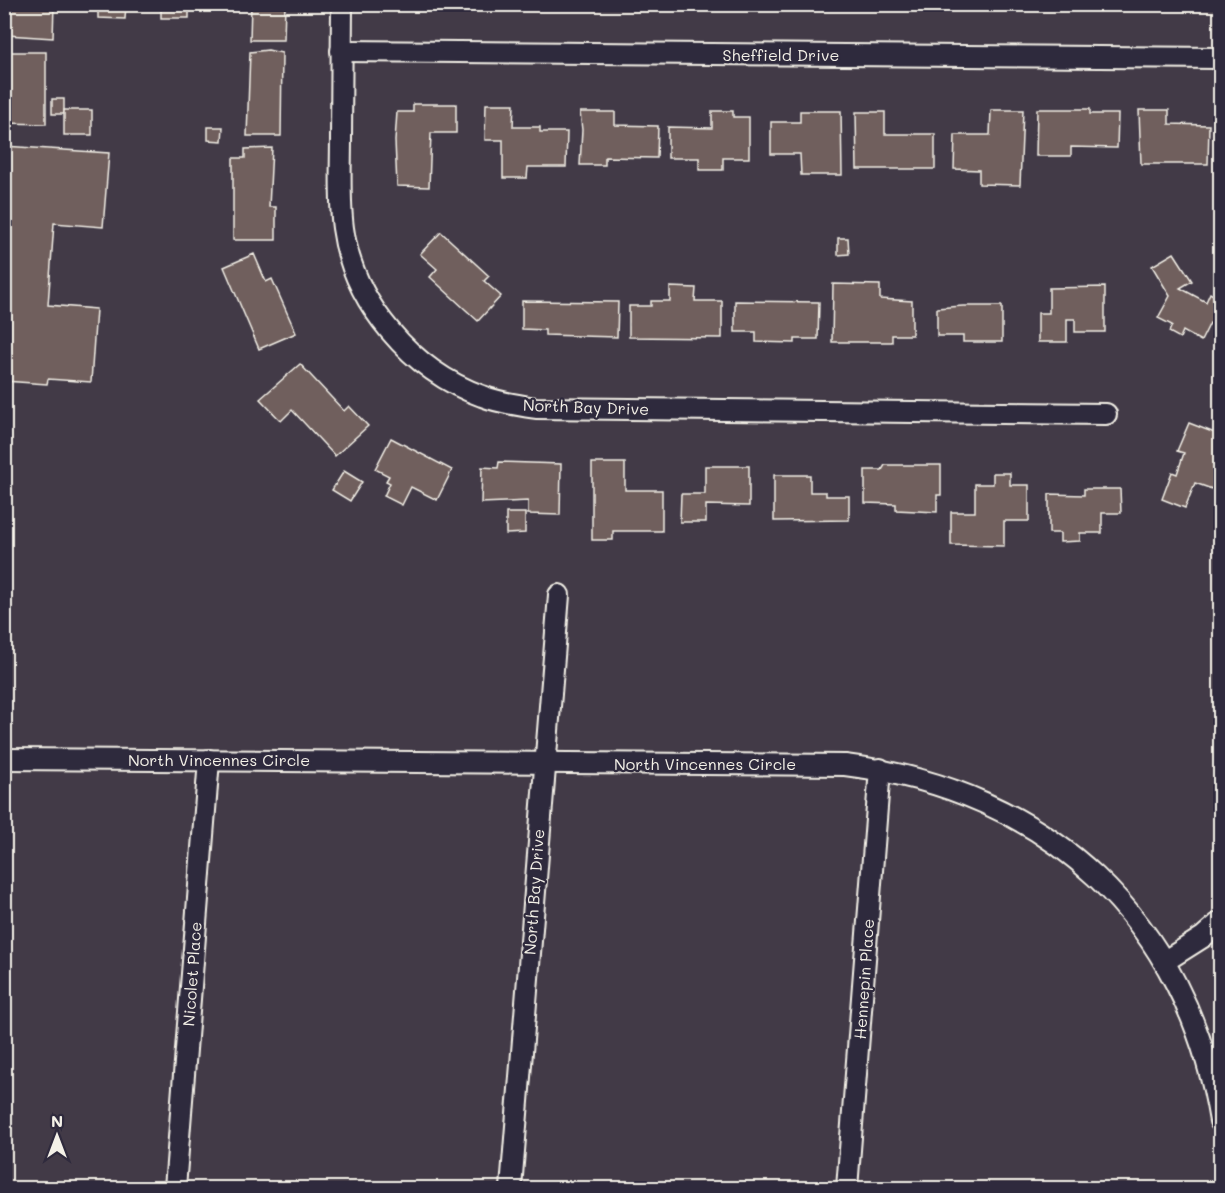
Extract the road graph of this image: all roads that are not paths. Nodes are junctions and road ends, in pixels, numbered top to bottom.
1 (342, 4) edge
2 (342, 51) junction
3 (1221, 58) edge
4 (1106, 414) dead end
5 (559, 595) dead end
6 (4, 759) edge
7 (209, 760) junction
8 (545, 762) junction
9 (880, 769) junction
10 (1221, 922) edge
11 (1165, 961) junction
12 (1221, 1121) edge
13 (175, 1188) edge
14 (511, 1188) edge
15 (847, 1188) edge

1 - 2 street, North Bay Drive
2 - 3 street, Sheffield Drive
2 - 4 street, North Bay Drive
5 - 8 street, North Bay Drive
6 - 7 street, North Vincennes Circle
7 - 8 street, North Vincennes Circle
7 - 13 street, Nicolet Place
8 - 9 street, North Vincennes Circle
8 - 14 street, North Bay Drive
9 - 11 street, North Vincennes Circle
9 - 15 street, Hennepin Place
10 - 11 street
11 - 12 street, North Vincennes Circle

